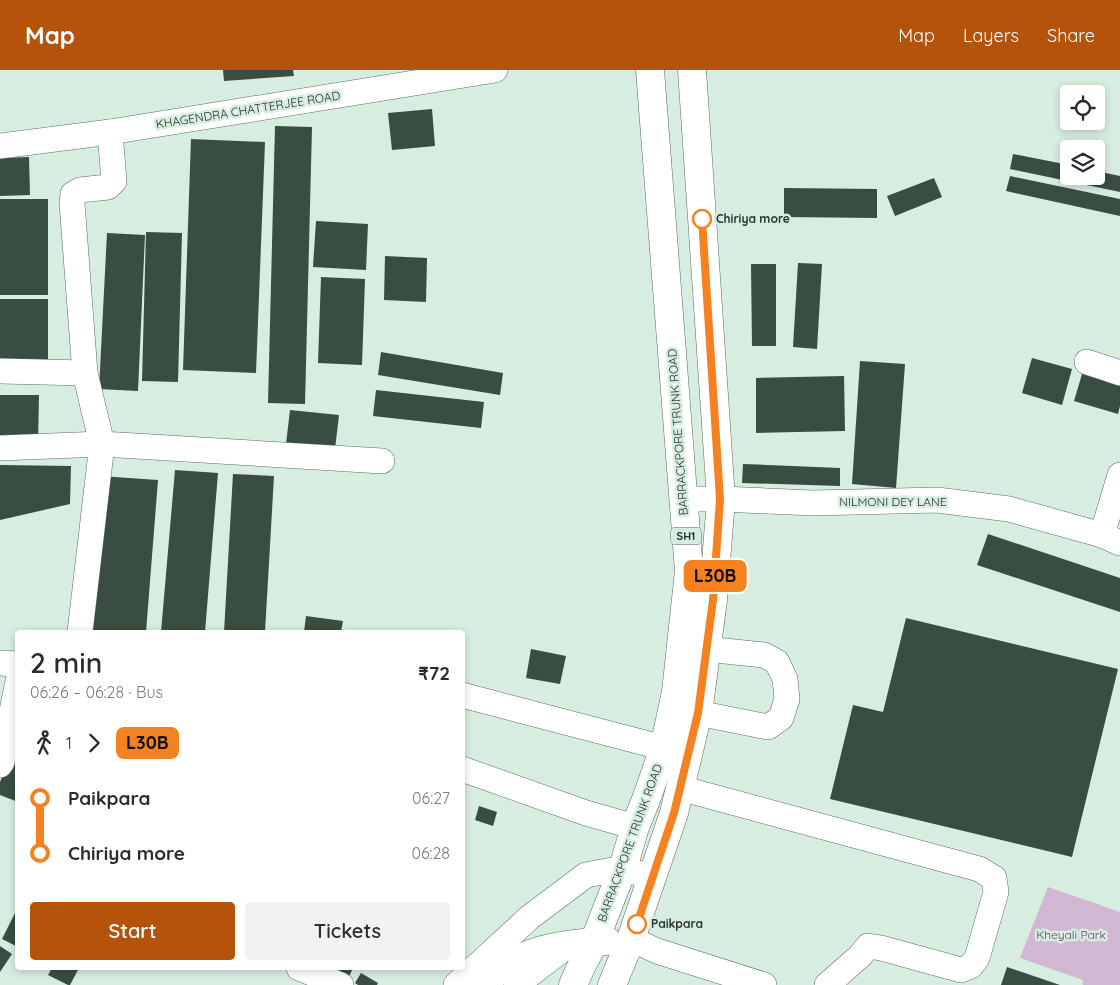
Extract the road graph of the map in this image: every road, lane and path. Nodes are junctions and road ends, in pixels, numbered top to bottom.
1 (495, 70) edge
2 (650, 70) edge
3 (692, 70) edge
4 (110, 132) junction
5 (0, 146) edge
6 (1087, 362) dead end
7 (0, 371) edge
8 (85, 373) junction
9 (1120, 373) edge
10 (102, 444) junction
11 (0, 448) edge
12 (382, 461) dead end
13 (1120, 475) edge
14 (683, 499) junction
15 (720, 499) junction
16 (1111, 539) edge
17 (80, 630) edge
18 (706, 649) junction
19 (0, 663) edge
20 (15, 664) edge
21 (15, 696) edge
22 (465, 697) edge
23 (698, 713) junction
24 (664, 748) junction
25 (0, 765) edge
26 (465, 770) edge
27 (680, 788) junction
28 (635, 827) junction
29 (623, 868) junction
30 (652, 878) junction
31 (631, 939) junction
32 (594, 942) junction
33 (304, 970) edge
34 (515, 973) edge
35 (341, 985) edge
36 (456, 985) edge
37 (481, 985) edge
38 (573, 985) edge
39 (612, 985) edge
40 (764, 985) edge
41 (826, 985) edge

1 - 4 street, KHAGENDRA CHATTERJEE ROAD
2 - 14 main road, BARRACKPORE TRUNK ROAD / SH1
3 - 15 main road, SH1
4 - 5 street, KHAGENDRA CHATTERJEE ROAD
4 - 8 street
6 - 9 street
7 - 8 street
8 - 10 street
10 - 11 street
10 - 12 street
10 - 17 street
13 - 16 street
14 - 15 street, NILMONI DEY LANE
14 - 24 main road, BARRACKPORE TRUNK ROAD / SH1
15 - 16 street, NILMONI DEY LANE
15 - 18 main road, SH1
18 - 23 main road, SH1
18 - 23 street
19 - 20 street
21 - 25 street
22 - 24 street
23 - 27 main road, SH1
24 - 28 main road, BARRACKPORE TRUNK ROAD / SH1
26 - 28 street
27 - 30 main road, SH1
27 - 41 street
28 - 29 main road, BARRACKPORE TRUNK ROAD / SH1
29 - 30 street
29 - 32 main road, BARRACKPORE TRUNK ROAD / SH1
29 - 36 street
30 - 31 main road, SH1
31 - 32 main road
31 - 39 main road, SH1
31 - 40 street
32 - 34 main road
32 - 38 main road, BARRACKPORE TRUNK ROAD / SH1
33 - 35 street
34 - 37 main road

